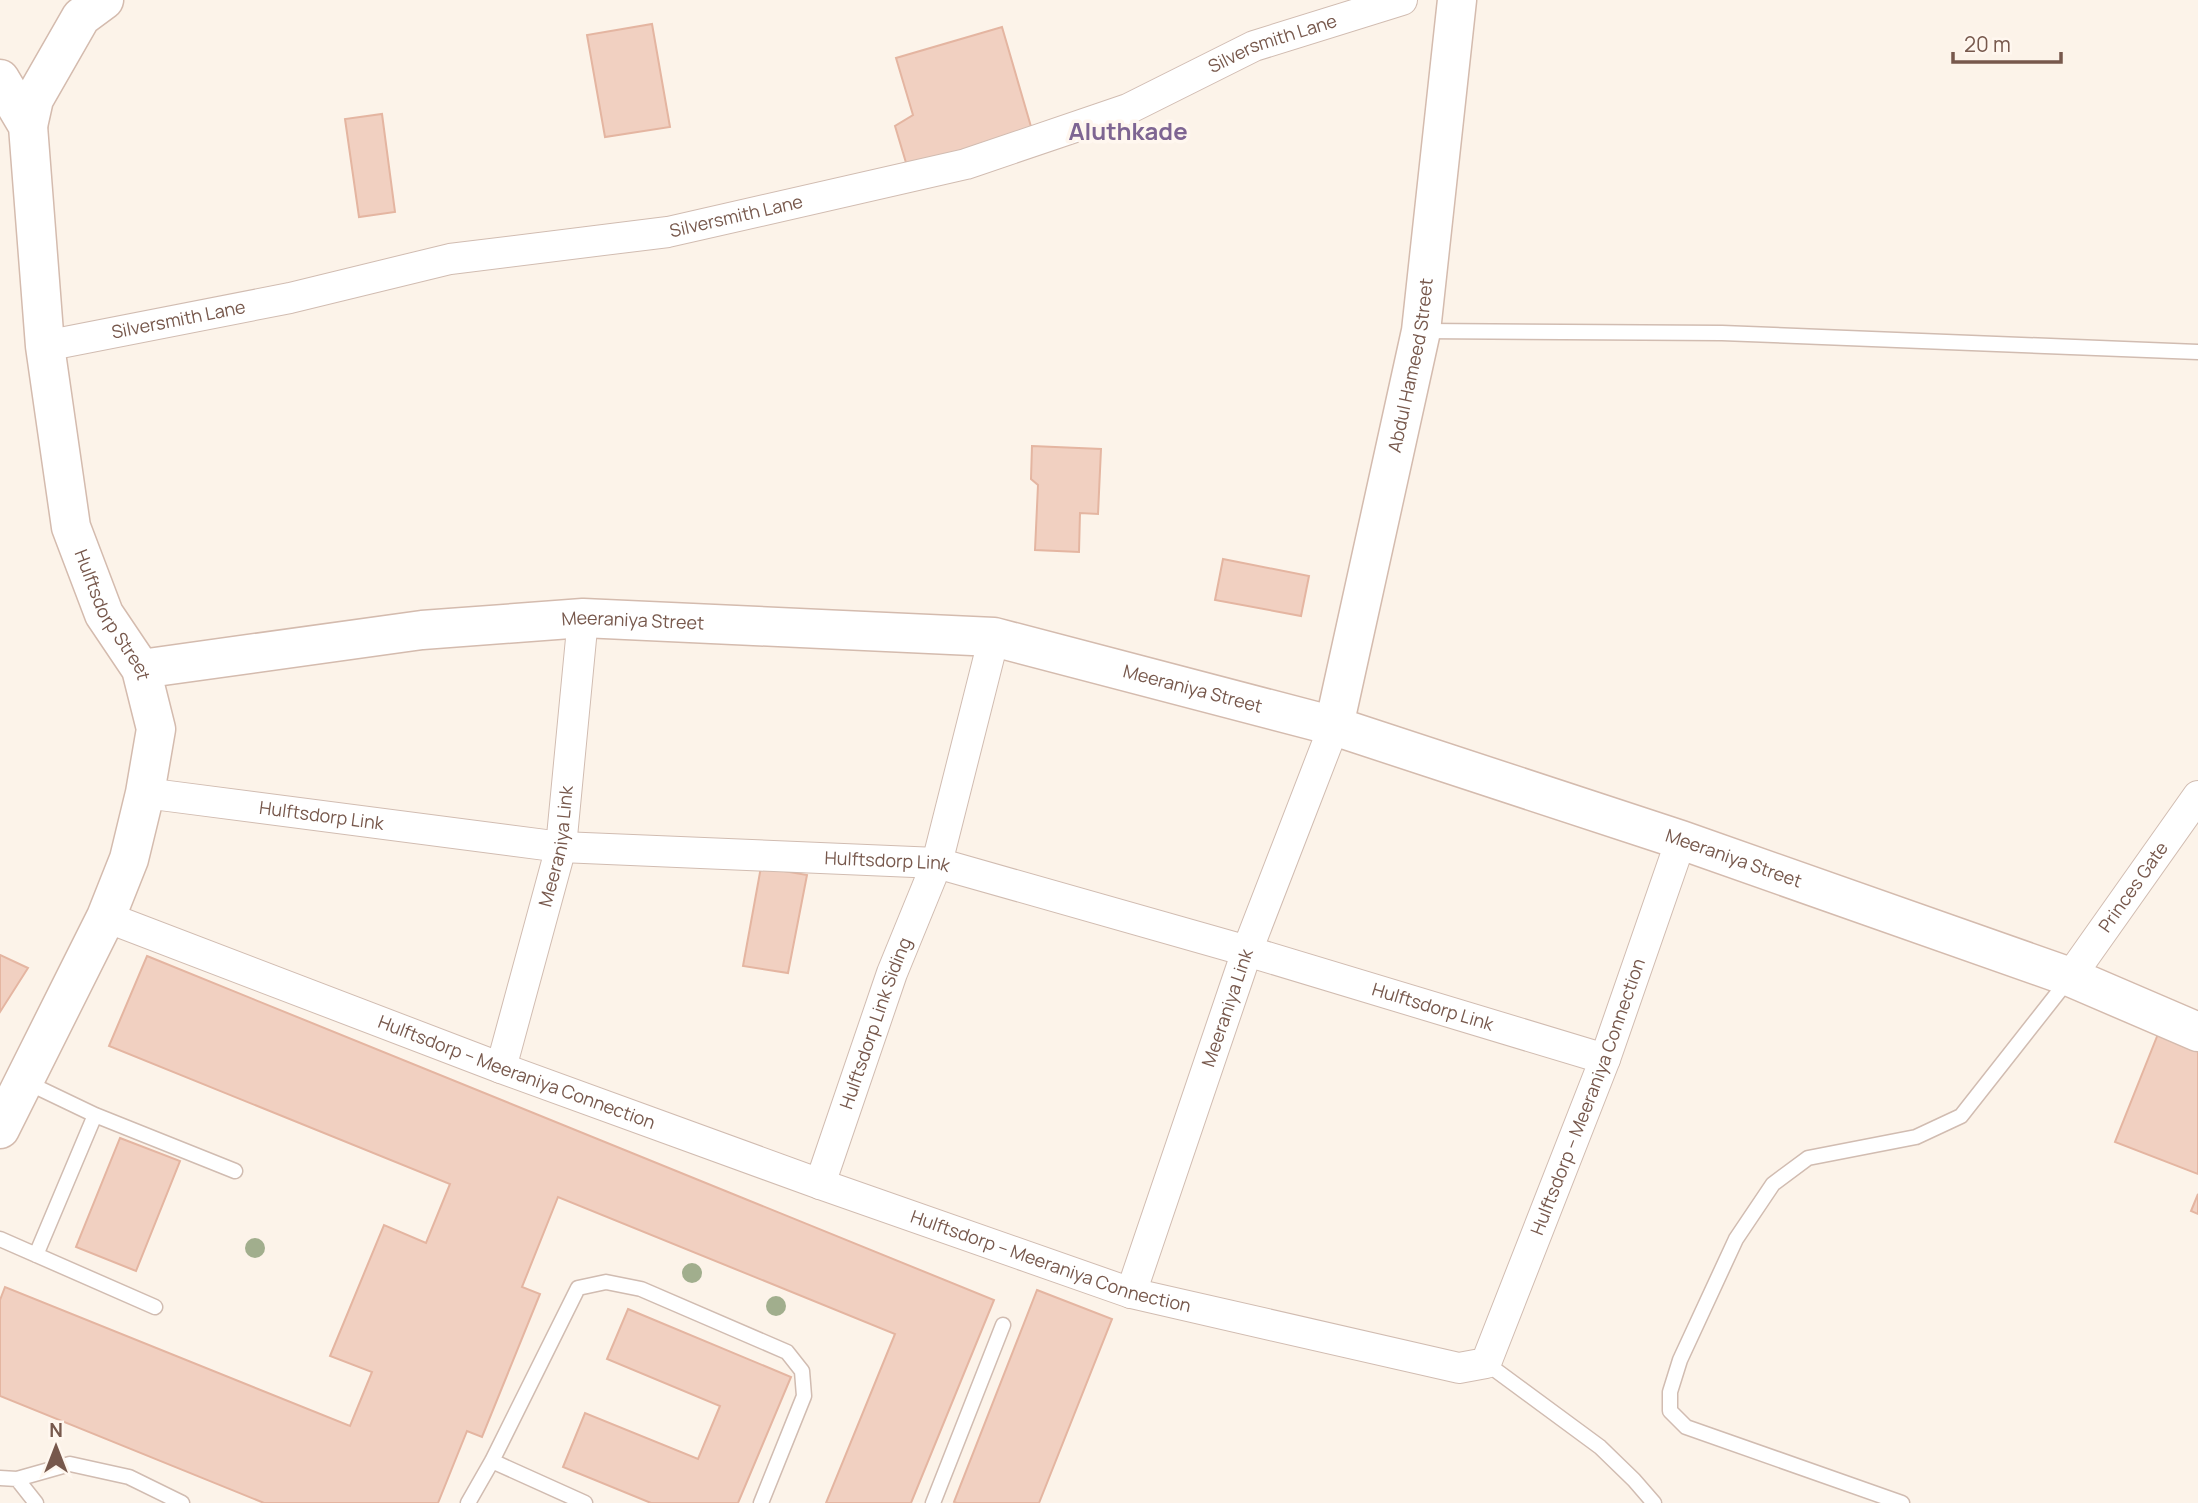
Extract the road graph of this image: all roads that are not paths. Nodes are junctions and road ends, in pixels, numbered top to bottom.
1 (104, 0) edge
2 (1402, 0) edge
3 (1457, 0) edge
4 (0, 79) edge
5 (28, 126) junction
6 (1422, 331) junction
7 (45, 346) junction
8 (2198, 352) edge
9 (583, 618) junction
10 (994, 637) junction
11 (141, 669) junction
12 (1334, 726) junction
13 (145, 793) junction
14 (2198, 796) edge
15 (1681, 840) junction
16 (562, 847) junction
17 (937, 863) junction
18 (106, 917) junction
19 (1247, 951) junction
20 (2070, 978) junction
21 (2198, 1032) edge
22 (1605, 1059) junction
23 (501, 1068) junction
24 (23, 1080) junction
25 (96, 1115) junction
26 (0, 1129) edge
27 (235, 1171) dead end
28 (820, 1184) junction
29 (0, 1239) edge
30 (36, 1255) junction
31 (1131, 1293) junction
32 (155, 1307) dead end
33 (1003, 1325) dead end
34 (1486, 1363) junction
35 (492, 1461) junction
36 (0, 1478) edge
37 (17, 1479) junction
38 (36, 1503) edge
39 (182, 1503) edge
40 (468, 1503) edge
41 (585, 1503) edge
42 (761, 1503) edge
43 (933, 1503) edge
44 (1654, 1503) edge
45 (1902, 1503) edge

1 - 5 street
2 - 7 street, Silversmith Lane
3 - 6 street, Abdul Hameed Street
4 - 5 street, Hulftsdorp Street
5 - 7 street, Hulftsdorp Street
6 - 8 lane
6 - 12 street, Abdul Hameed Street
7 - 11 street, Hulftsdorp Street
9 - 10 street, Meeraniya Street
9 - 11 street, Meeraniya Street
9 - 16 street, Meeraniya Link
10 - 12 street, Meeraniya Street
10 - 17 street, Hulftsdorp Link Siding
11 - 13 street, Hulftsdorp Street
12 - 15 street, Meeraniya Street
12 - 19 street, Meeraniya Link
13 - 16 street, Hulftsdorp Link
13 - 18 street, Hulftsdorp Street
14 - 20 street, Princes Gate
15 - 20 street, Meeraniya Street
15 - 22 street, Hulftsdorp – Meeraniya Connection
16 - 17 street, Hulftsdorp Link
16 - 23 street, Meeraniya Link
17 - 19 street, Hulftsdorp Link
17 - 28 street, Hulftsdorp Link Siding
18 - 23 street, Hulftsdorp – Meeraniya Connection
18 - 24 street, Hulftsdorp Street
19 - 22 street, Hulftsdorp Link
19 - 31 street, Meeraniya Link
20 - 21 street, Meeraniya Street
20 - 45 lane
22 - 34 street, Hulftsdorp – Meeraniya Connection
23 - 28 street, Hulftsdorp – Meeraniya Connection
24 - 25 lane
24 - 26 street, Hulftsdorp Street
25 - 27 lane
25 - 30 lane
28 - 31 street, Hulftsdorp – Meeraniya Connection
29 - 30 lane
30 - 32 lane
31 - 34 street, Hulftsdorp – Meeraniya Connection
33 - 43 lane
34 - 44 lane
35 - 40 lane
35 - 41 lane
35 - 42 lane
36 - 37 lane
37 - 38 lane
37 - 39 lane

